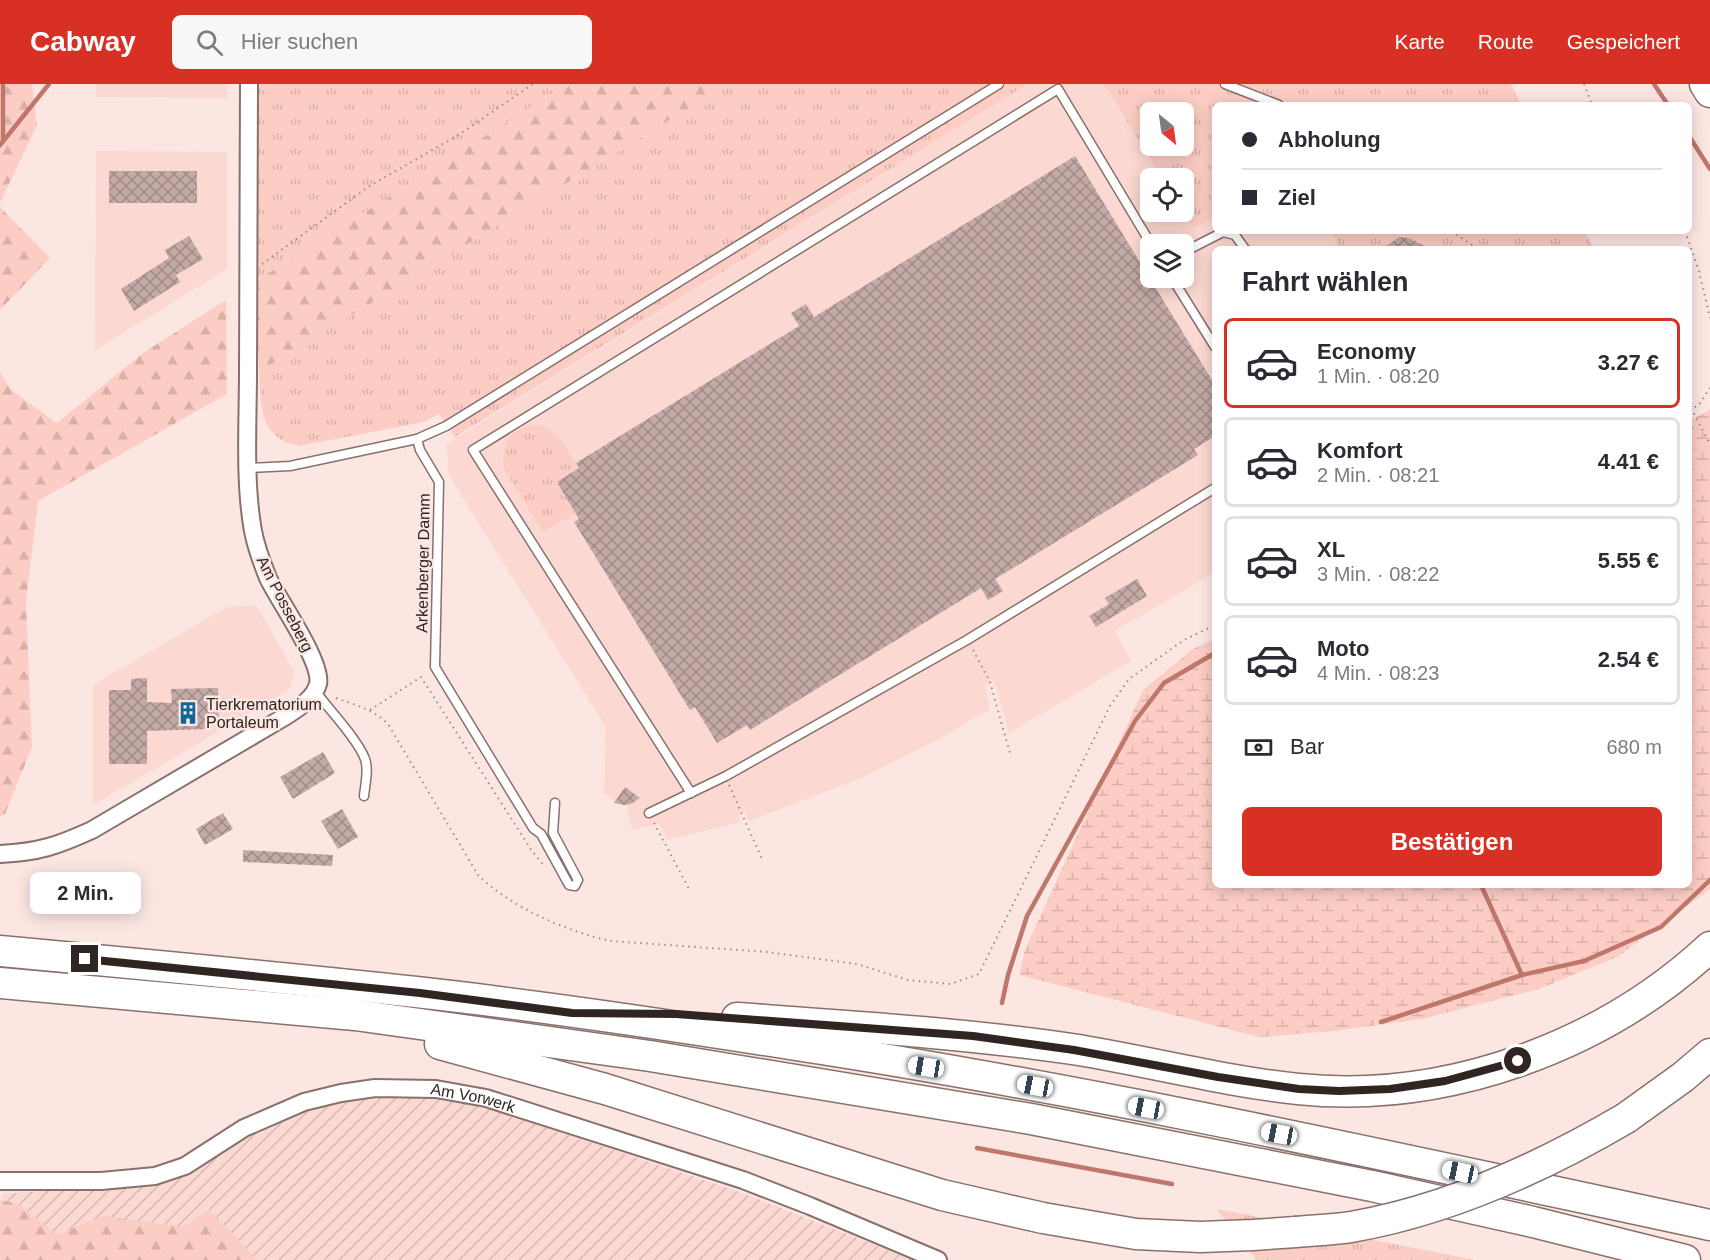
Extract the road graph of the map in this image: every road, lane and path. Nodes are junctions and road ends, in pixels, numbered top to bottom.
1 (249, 84) edge
2 (533, 84) edge
3 (999, 84) edge
4 (1225, 84) edge
5 (1584, 84) edge
6 (1705, 84) edge
7 (1710, 92) edge
8 (1271, 102) edge
9 (1591, 102) edge
10 (1145, 234) edge
11 (1218, 234) edge
12 (1231, 234) edge
13 (1456, 234) edge
14 (1243, 246) edge
15 (1474, 246) edge
16 (1194, 247) edge
17 (1692, 251) edge
18 (248, 267) junction
19 (1178, 288) edge
20 (1710, 318) edge
21 (1212, 343) edge
22 (1710, 388) edge
23 (1692, 408) edge
24 (1692, 412) edge
25 (417, 438) junction
26 (1710, 444) edge
27 (248, 468) junction
28 (440, 483) junction
29 (1212, 490) edge
30 (448, 491) dead end
31 (1212, 626) edge
32 (967, 640) junction
33 (315, 691) junction
34 (370, 710) junction
35 (1011, 757) dead end
36 (726, 776) junction
37 (691, 793) junction
38 (364, 796) dead end
39 (555, 802) dead end
40 (649, 813) joint
41 (0, 854) edge
42 (762, 859) dead end
43 (546, 868) dead end
44 (689, 889) dead end
45 (1710, 947) edge
46 (0, 951) edge
47 (0, 983) edge
48 (572, 1013) junction
49 (355, 1015) junction
50 (1710, 1054) edge
51 (0, 1181) edge
52 (1710, 1225) edge
53 (938, 1260) edge
54 (1684, 1260) edge

1 - 18 street, Am Posseberg
2 - 18 path
3 - 25 lane
4 - 8 lane
5 - 9 path
6 - 7 highway
10 - 37 lane
11 - 16 lane
12 - 14 lane
13 - 15 path
17 - 20 path
18 - 27 street, Am Posseberg
19 - 21 lane
22 - 23 path
24 - 26 path
25 - 27 lane
25 - 28 lane, Arkenberger Damm
27 - 33 street, Am Posseberg
28 - 30 lane
28 - 39 lane, Arkenberger Damm
29 - 32 lane
31 - 34 path
32 - 35 path
32 - 36 lane
33 - 34 path
33 - 38 lane
33 - 41 street
34 - 43 path
36 - 37 lane
36 - 42 path
37 - 40 lane
40 - 44 path
45 - 48 highway
46 - 48 highway
47 - 49 highway
48 - 52 highway
49 - 50 highway, bridge
49 - 54 highway
51 - 53 street, Am Vorwerk

